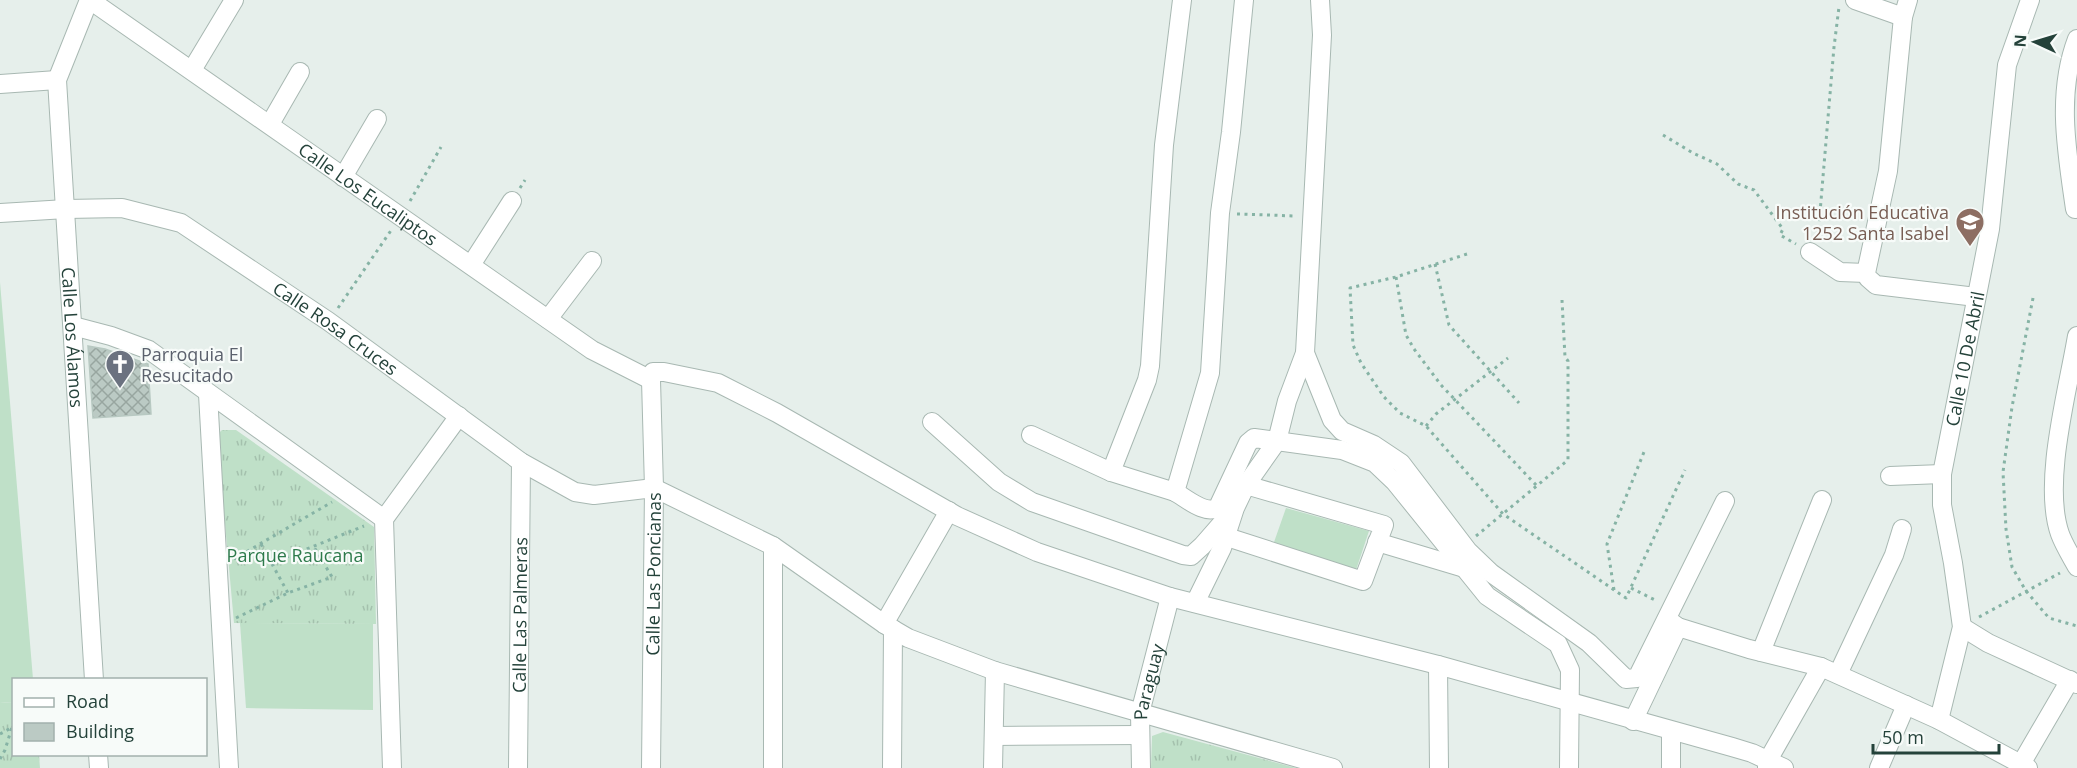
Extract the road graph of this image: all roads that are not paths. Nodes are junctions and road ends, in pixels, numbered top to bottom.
1 (90, 0) edge
2 (234, 0) edge
3 (1182, 0) edge
4 (1244, 0) edge
5 (1320, 0) edge
6 (1855, 0) edge
7 (2030, 0) edge
8 (1906, 8) edge
9 (2077, 39) edge
10 (192, 70) junction
11 (300, 72) dead end
12 (57, 80) junction
13 (0, 84) edge
14 (376, 119) dead end
15 (270, 124) junction
16 (343, 177) junction
17 (512, 201) dead end
18 (66, 209) junction
19 (2075, 209) dead end
20 (0, 213) edge
21 (1810, 252) road end
22 (592, 261) dead end
23 (471, 265) junction
24 (1866, 273) junction
25 (1976, 297) junction
26 (549, 319) junction
27 (73, 326) junction
28 (2077, 336) edge
29 (1305, 353) junction
30 (651, 380) junction
31 (208, 394) junction
32 (459, 416) junction
33 (932, 422) dead end
34 (1031, 435) dead end
35 (1277, 441) junction
36 (521, 462) junction
37 (1111, 472) junction
38 (1942, 474) junction
39 (1890, 476) dead end
40 (1246, 485) junction
41 (654, 488) junction
42 (1174, 492) junction
43 (1822, 500) dead end
44 (1725, 501) dead end
45 (1235, 508) junction
46 (949, 511) junction
47 (384, 519) junction
48 (1902, 529) dead end
49 (1227, 537) junction
50 (1377, 542) junction
51 (773, 546) junction
52 (2076, 565) edge
53 (1464, 568) junction
54 (1170, 597) junction
55 (1195, 603) junction
56 (1673, 618) junction
57 (888, 626) junction
58 (1962, 627) junction
59 (1761, 652) junction
60 (1438, 665) junction
61 (995, 671) junction
62 (1830, 671) junction
63 (94, 678) edge
64 (2074, 682) edge
65 (1569, 701) junction
66 (1906, 705) junction
67 (1140, 713) junction
68 (1633, 720) junction
69 (1939, 720) junction
70 (1671, 731) junction
71 (1140, 735) junction
72 (994, 736) junction
73 (2021, 765) edge
74 (1773, 766) edge
75 (229, 768) edge
76 (392, 768) edge
77 (518, 768) edge
78 (651, 768) edge
79 (773, 768) edge
80 (892, 768) edge
81 (993, 768) edge
82 (1141, 768) edge
83 (1333, 768) edge
84 (1438, 768) edge
85 (1569, 768) edge
86 (1671, 768) edge
87 (1879, 768) edge

1 - 10 street, Calle Los Eucaliptos
1 - 12 street, Calle Los Álamos
2 - 10 street
3 - 37 street
4 - 42 street
5 - 29 street
6 - 8 street
7 - 25 street, Calle 10 De Abril
8 - 24 street
9 - 19 street
10 - 15 street, Calle Los Eucaliptos
11 - 15 street
12 - 13 street
12 - 18 street, Calle Los Álamos
14 - 16 street
15 - 16 street, Calle Los Eucaliptos
16 - 23 street, Calle Los Eucaliptos
17 - 23 street
18 - 20 street, Calle Rosa Cruces
18 - 27 street, Calle Los Álamos
18 - 32 street, Calle Rosa Cruces
21 - 24 street
22 - 26 street
23 - 26 street, Calle Los Eucaliptos
24 - 25 street
25 - 38 street, Calle 10 De Abril
26 - 30 street, Calle Los Eucaliptos
27 - 31 street
27 - 63 street, Calle Los Álamos
28 - 52 street
29 - 35 street
29 - 56 street
30 - 41 street, Calle Las Poncianas
30 - 46 street
31 - 47 street
31 - 75 street
32 - 36 street, Calle Rosa Cruces
32 - 47 street
33 - 45 street
34 - 37 street
35 - 40 street
35 - 42 street
35 - 53 street
36 - 41 street, Calle Rosa Cruces
36 - 77 street, Calle Las Palmeras
37 - 42 street
38 - 39 street
38 - 58 street, Calle 10 De Abril
40 - 45 street
40 - 50 street
41 - 51 street
41 - 78 street, Calle Las Poncianas
43 - 59 street
44 - 56 street
45 - 49 street
46 - 54 street
46 - 57 street
47 - 76 street
48 - 62 street
49 - 50 street
49 - 55 street
50 - 53 street
51 - 57 street
51 - 79 street
53 - 65 street
54 - 55 street
54 - 67 street, Paraguay
55 - 60 street
56 - 59 street
56 - 68 street
57 - 61 street
57 - 80 street
58 - 64 street
58 - 69 street, Calle 10 De Abril
59 - 62 street
60 - 65 street
60 - 84 street
61 - 67 street
61 - 72 street
62 - 66 street
62 - 74 street
64 - 73 street
65 - 68 street
65 - 85 street
66 - 69 street
66 - 87 street
67 - 71 street, Paraguay
67 - 83 street
68 - 70 street
69 - 73 street
70 - 74 street
70 - 86 street
71 - 72 street
71 - 82 street, Paraguay
72 - 81 street

